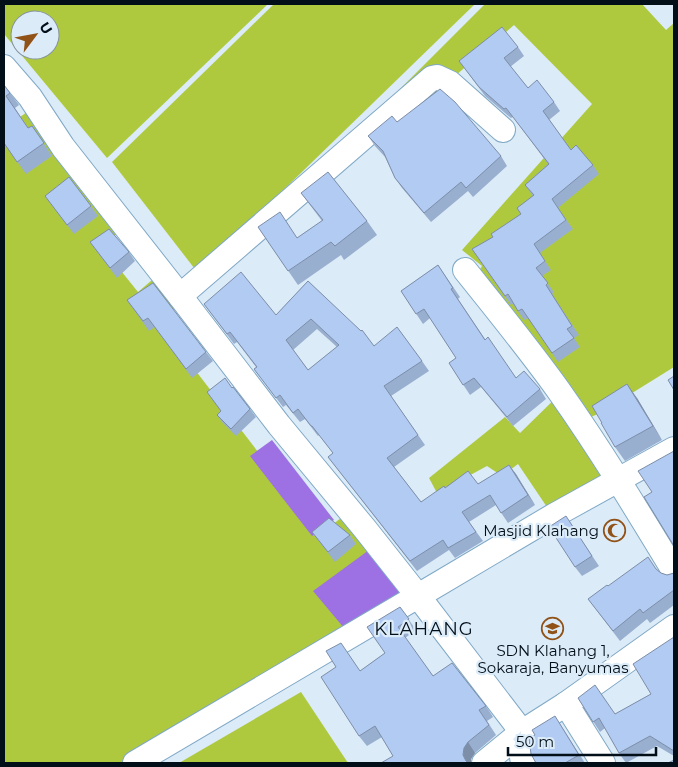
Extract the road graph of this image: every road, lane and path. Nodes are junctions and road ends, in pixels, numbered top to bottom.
1 (4, 67) edge
2 (503, 130) dead end
3 (465, 270) dead end
4 (180, 296) junction
5 (674, 449) edge
6 (619, 480) junction
7 (674, 571) edge
8 (418, 596) junction
9 (674, 627) edge
10 (566, 704) junction
11 (522, 732) junction
12 (135, 763) edge
13 (484, 763) edge
14 (523, 763) edge
15 (603, 763) edge

1 - 4 street
2 - 4 street
3 - 6 street
4 - 8 street
5 - 6 street
6 - 7 street
6 - 8 street
8 - 11 street
8 - 12 street
9 - 10 street
10 - 11 street
10 - 15 street
11 - 13 street
11 - 14 street

